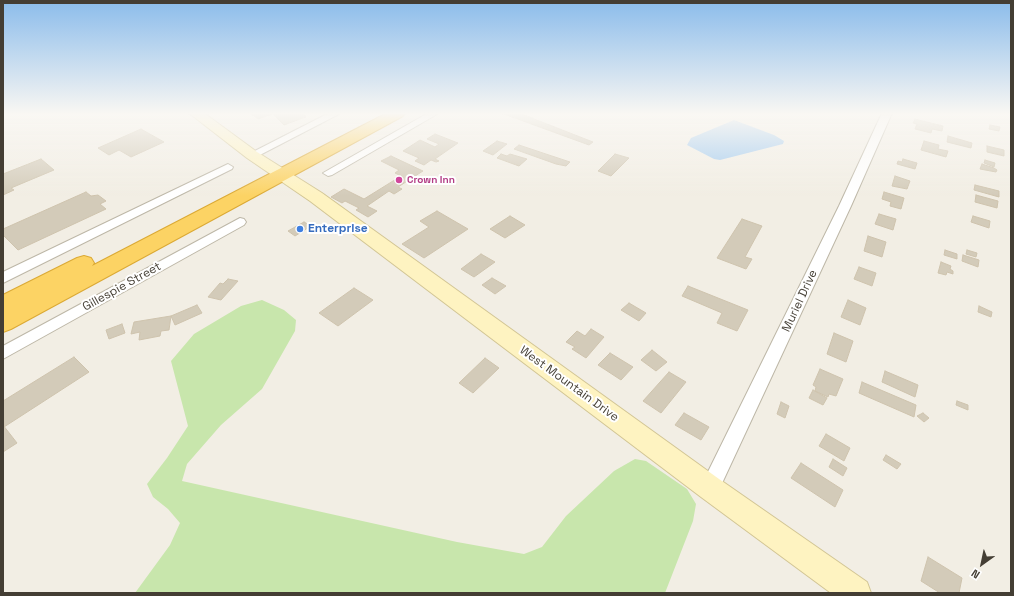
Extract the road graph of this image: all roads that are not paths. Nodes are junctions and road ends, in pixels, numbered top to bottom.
1 (233, 141) edge
2 (280, 141) edge
3 (327, 141) edge
4 (340, 141) edge
5 (384, 141) edge
6 (874, 141) edge
7 (252, 155) junction
8 (228, 167) dead end
9 (277, 170) junction
10 (328, 172) dead end
11 (240, 222) dead end
12 (3, 278) edge
13 (3, 305) edge
14 (3, 323) edge
15 (3, 353) edge
16 (710, 488) junction
17 (856, 593) edge

1 - 7 street, West Mountain Drive
2 - 7 street
3 - 9 highway
4 - 9 highway
5 - 10 street
6 - 16 street, Muriel Drive
7 - 9 street, West Mountain Drive
8 - 12 street
9 - 13 highway
9 - 14 highway
9 - 16 street, West Mountain Drive
11 - 15 street, Gillespie Street
16 - 17 street, West Mountain Drive

